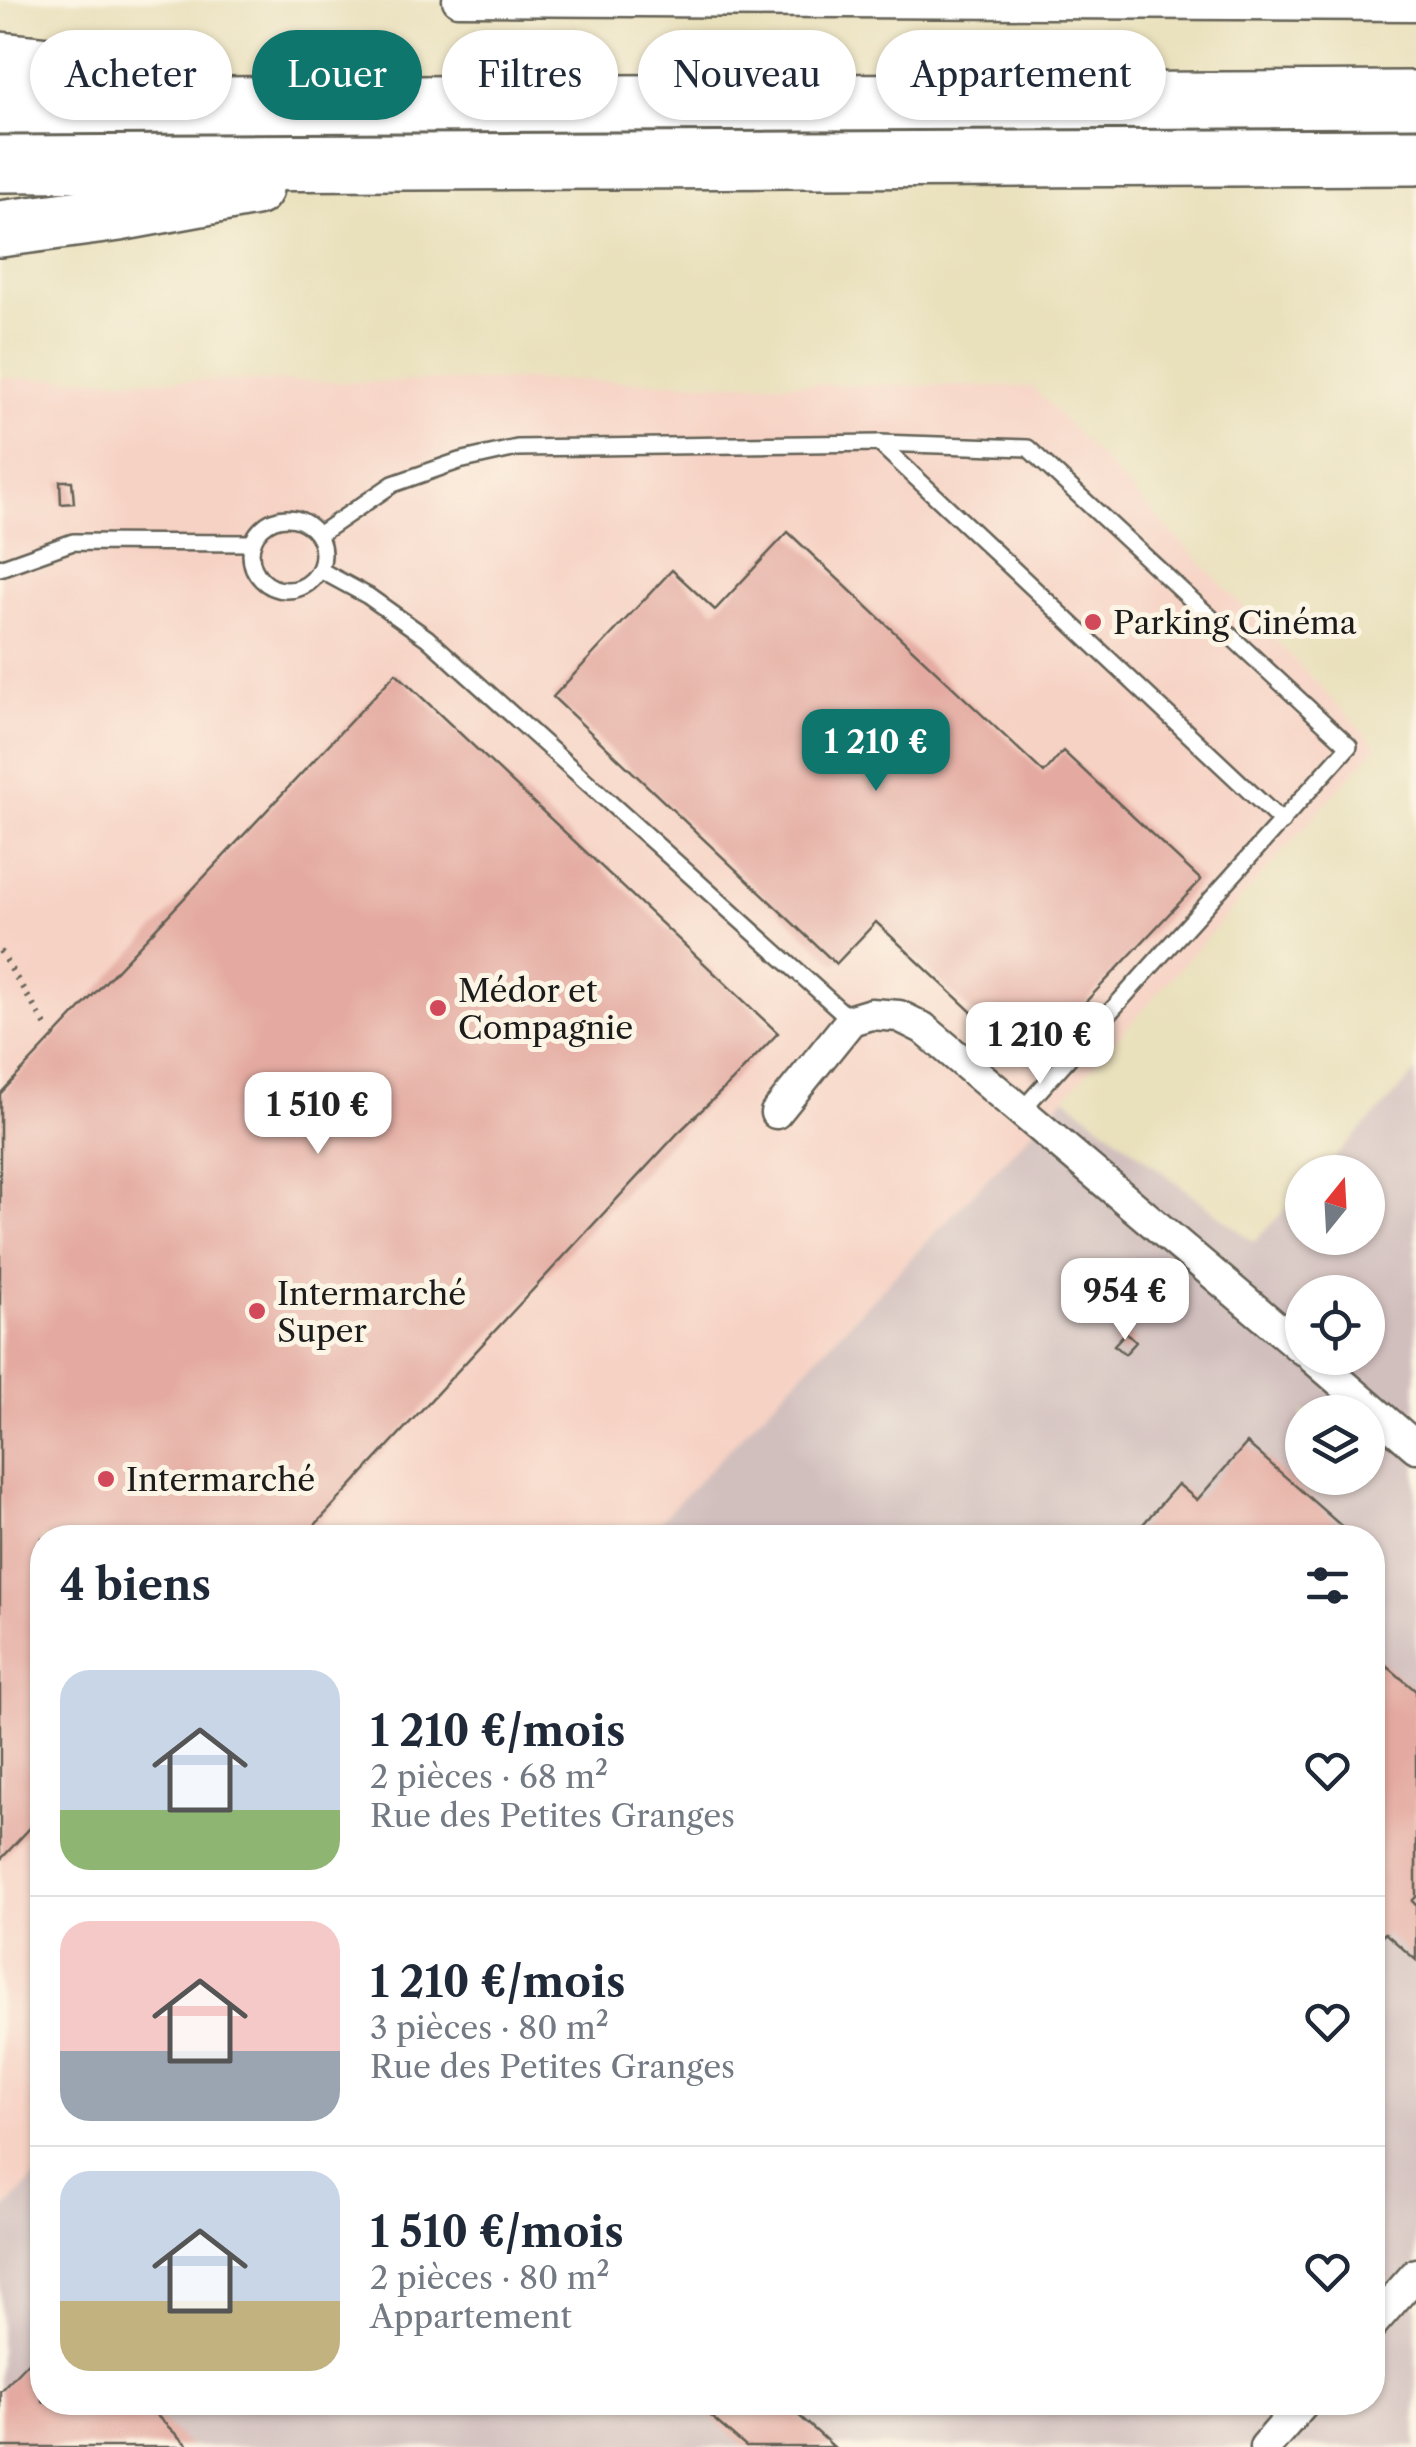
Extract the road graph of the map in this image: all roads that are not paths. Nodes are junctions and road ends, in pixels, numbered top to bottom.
1 (458, 0) edge
2 (1416, 5) edge
3 (0, 60) edge
4 (252, 86) edge
5 (1416, 99) edge
6 (422, 104) edge
7 (252, 105) edge
8 (0, 106) edge
9 (1416, 157) edge
10 (391, 162) junction
11 (0, 164) edge
12 (0, 229) edge
13 (879, 442) junction
14 (318, 535) junction
15 (253, 543) junction
16 (0, 568) edge
17 (320, 570) junction
18 (1282, 822) junction
19 (851, 1020) junction
20 (1021, 1111) junction
21 (776, 1112) dead end
22 (1285, 1335) edge
23 (1332, 1375) edge
24 (1416, 1447) edge
25 (1416, 2274) edge
26 (1385, 2309) edge
27 (1293, 2415) edge
28 (1265, 2447) edge

1 - 2 street
3 - 4 highway
5 - 6 highway
7 - 8 highway
9 - 10 highway
10 - 11 highway
10 - 12 highway
13 - 14 lane
13 - 18 lane
13 - 18 lane
14 - 15 lane
14 - 17 lane
15 - 16 lane
15 - 17 lane
17 - 19 lane
18 - 20 lane
19 - 20 street
19 - 21 street
20 - 22 street
23 - 24 street
25 - 26 street
27 - 28 street

